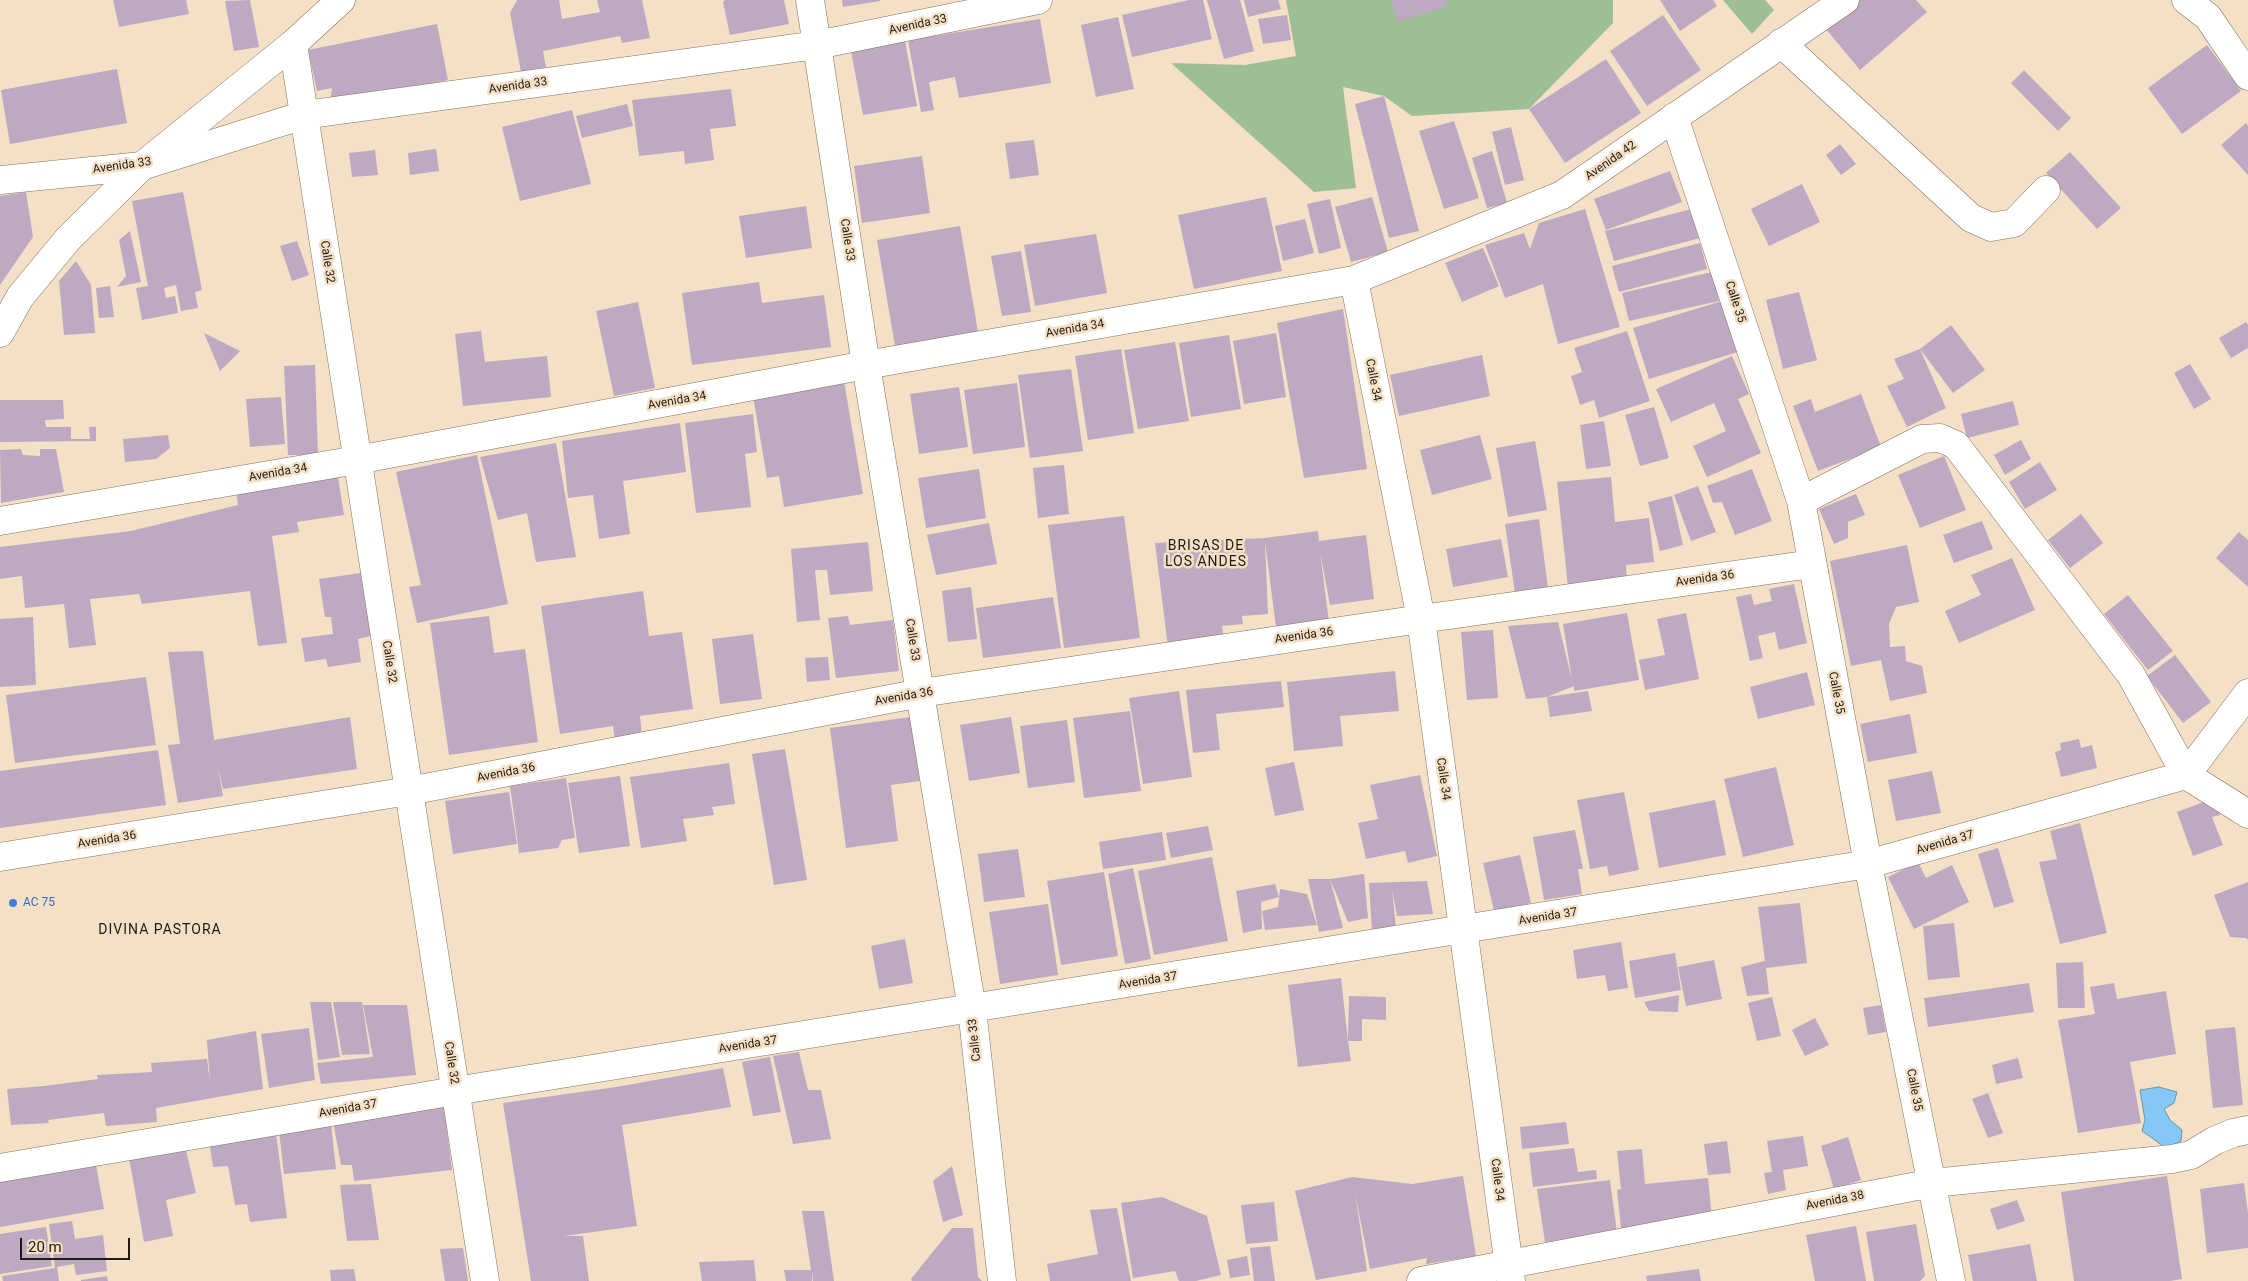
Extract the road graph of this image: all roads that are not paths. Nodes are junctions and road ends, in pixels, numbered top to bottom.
1 (341, 0) edge
2 (810, 0) edge
3 (1038, 0) edge
4 (1845, 0) edge
5 (2186, 0) edge
6 (1781, 43) junction
7 (293, 44) junction
8 (817, 45) junction
9 (2248, 76) edge
10 (304, 115) junction
11 (1674, 117) junction
12 (142, 166) junction
13 (0, 180) edge
14 (2046, 190) dead end
15 (1354, 280) junction
16 (0, 333) edge
17 (866, 366) junction
18 (357, 460) junction
19 (1801, 502) junction
20 (0, 521) edge
21 (1812, 564) junction
22 (1421, 619) junction
23 (921, 693) junction
24 (2248, 693) edge
25 (2186, 775) junction
26 (409, 791) junction
27 (2248, 814) edge
28 (0, 857) edge
29 (1868, 864) junction
30 (1464, 931) junction
31 (972, 1009) junction
32 (455, 1091) junction
33 (2248, 1130) edge
34 (0, 1168) edge
35 (1933, 1182) junction
36 (1509, 1273) edge
37 (485, 1281) edge
38 (1002, 1281) edge
39 (1421, 1281) edge
40 (1951, 1281) edge

1 - 7 street
2 - 8 street, Calle 33
3 - 8 street, Avenida 33
4 - 6 street, Avenida 42
5 - 9 street
6 - 11 street, Avenida 42
6 - 14 street
7 - 10 street, Calle 32
7 - 12 street
8 - 10 street, Avenida 33
8 - 17 street, Calle 33
10 - 12 street, Avenida 33
10 - 18 street, Calle 32
11 - 15 street, Avenida 42
11 - 19 street, Calle 35
12 - 13 street, Avenida 33
12 - 16 street
15 - 17 street, Avenida 34
15 - 22 street, Calle 34
17 - 18 street, Avenida 34
17 - 23 street, Calle 33
18 - 20 street, Avenida 34
18 - 26 street, Calle 32
19 - 21 street, Calle 35
19 - 25 street
21 - 22 street, Avenida 36
21 - 29 street, Calle 35
22 - 23 street, Avenida 36
22 - 30 street, Calle 34
23 - 26 street, Avenida 36
23 - 31 street, Calle 33
24 - 25 street
25 - 27 street
25 - 29 street, Avenida 37
26 - 28 street, Avenida 36
26 - 32 street, Calle 32
29 - 30 street, Avenida 37
29 - 35 street, Calle 35
30 - 31 street, Avenida 37
30 - 36 street, Calle 34
31 - 32 street, Avenida 37
31 - 38 street, Calle 33
32 - 34 street, Avenida 37
32 - 37 street, Calle 32
33 - 35 street, Avenida 38
35 - 36 street, Avenida 38
35 - 40 street, Calle 35
36 - 39 street, Avenida 38

